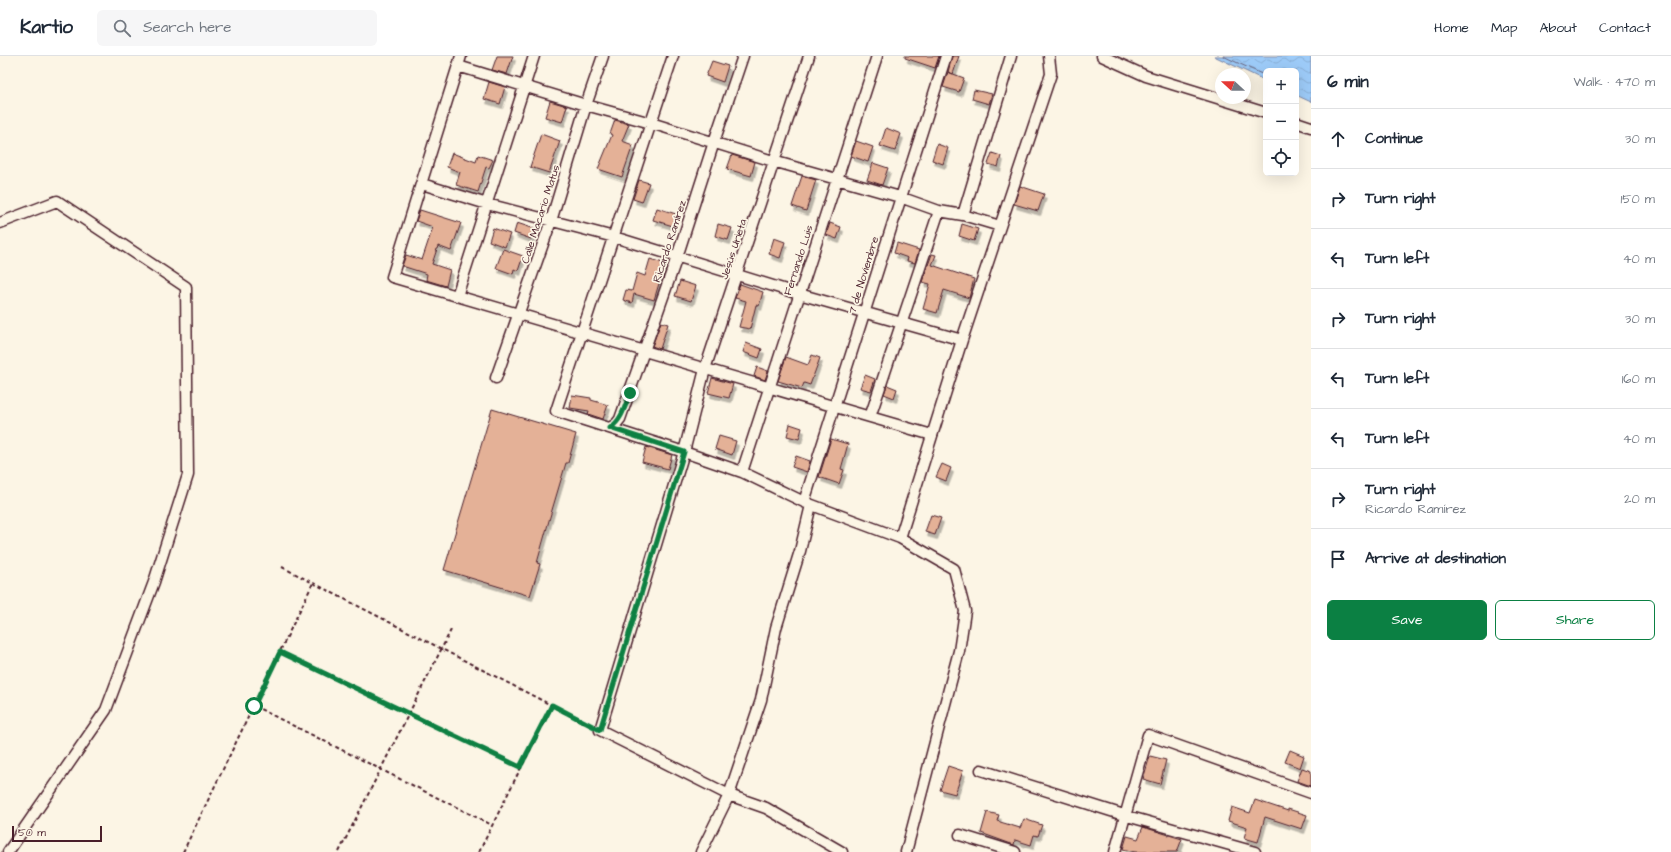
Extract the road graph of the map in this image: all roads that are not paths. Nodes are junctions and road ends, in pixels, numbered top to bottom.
1 (534, 56) edge
2 (603, 56) edge
3 (673, 56) edge
4 (744, 56) edge
5 (809, 56) edge
6 (877, 56) edge
7 (946, 56) edge
8 (1012, 56) edge
9 (1049, 56) edge
10 (1102, 56) edge
11 (460, 61) edge
12 (523, 86) junction
13 (586, 105) junction
14 (1263, 112) edge
15 (651, 123) junction
16 (1299, 123) edge
17 (1311, 127) edge
18 (714, 142) junction
19 (773, 161) junction
20 (838, 178) junction
21 (422, 184) junction
22 (900, 197) junction
23 (487, 204) junction
24 (939, 211) junction
25 (963, 215) junction
26 (551, 221) junction
27 (0, 223) edge
28 (1000, 226) junction
29 (614, 237) junction
30 (677, 257) junction
31 (737, 275) junction
32 (799, 294) junction
33 (457, 296) junction
34 (864, 312) junction
35 (520, 315) junction
36 (903, 322) junction
37 (581, 333) junction
38 (962, 340) junction
39 (644, 351) junction
40 (705, 369) junction
41 (496, 378) dead end
42 (769, 388) junction
43 (834, 407) junction
44 (870, 418) junction
45 (610, 428) junction
46 (932, 435) junction
47 (684, 452) junction
48 (742, 472) junction
49 (807, 503) junction
50 (900, 538) junction
51 (981, 770) dead end
52 (1311, 794) edge
53 (729, 795) junction
54 (1126, 816) junction
55 (960, 835) dead end
56 (8, 852) edge
57 (701, 852) edge
58 (842, 852) edge
59 (906, 852) edge
60 (1015, 852) edge
61 (1116, 852) edge
62 (1255, 852) edge

1 - 12 street
2 - 13 street, Calle Macario Matus
3 - 15 street
4 - 18 street, Ricardo Ramírez
5 - 19 street, Jesús Urieta
6 - 20 street, Fernando Luis
7 - 22 street, 7 de Noviembre
8 - 25 street
9 - 28 street
10 - 14 street
11 - 12 street
11 - 21 street
12 - 13 street
12 - 23 street
13 - 15 street
13 - 26 street, Calle Macario Matus
15 - 18 street
15 - 29 street
16 - 17 street
18 - 19 street
18 - 30 street, Ricardo Ramírez
19 - 20 street
19 - 31 street, Jesús Urieta
20 - 22 street
20 - 32 street, Fernando Luis
21 - 23 street
21 - 33 street
22 - 24 street
22 - 34 street, 7 de Noviembre
23 - 26 street
23 - 33 street
24 - 25 street
24 - 36 street
25 - 28 street
26 - 29 street
26 - 35 street, Calle Macario Matus
27 - 56 street
28 - 38 street
29 - 30 street
29 - 37 street
30 - 31 street
30 - 39 street, Ricardo Ramírez
31 - 32 street
31 - 40 street, Jesús Urieta
32 - 34 street
32 - 42 street, Fernando Luis
33 - 35 street
34 - 36 street
34 - 43 street, 7 de Noviembre
35 - 37 street
35 - 41 street, Calle Macario Matus
36 - 38 street
36 - 44 street
37 - 39 street
37 - 45 street
38 - 46 street
39 - 40 street
39 - 45 street, Ricardo Ramírez
40 - 42 street
40 - 47 street, Jesús Urieta
42 - 43 street
42 - 48 street, Fernando Luis
43 - 44 street
43 - 49 street, 7 de Noviembre
44 - 46 street
45 - 47 street
46 - 50 street
47 - 48 street
47 - 53 street, Jesús Urieta
48 - 49 street
49 - 50 street
49 - 53 street, 7 de Noviembre
50 - 59 street
51 - 54 street
52 - 54 street
53 - 57 street, 7 de Noviembre
53 - 58 street
54 - 61 street
54 - 62 street
55 - 60 street

